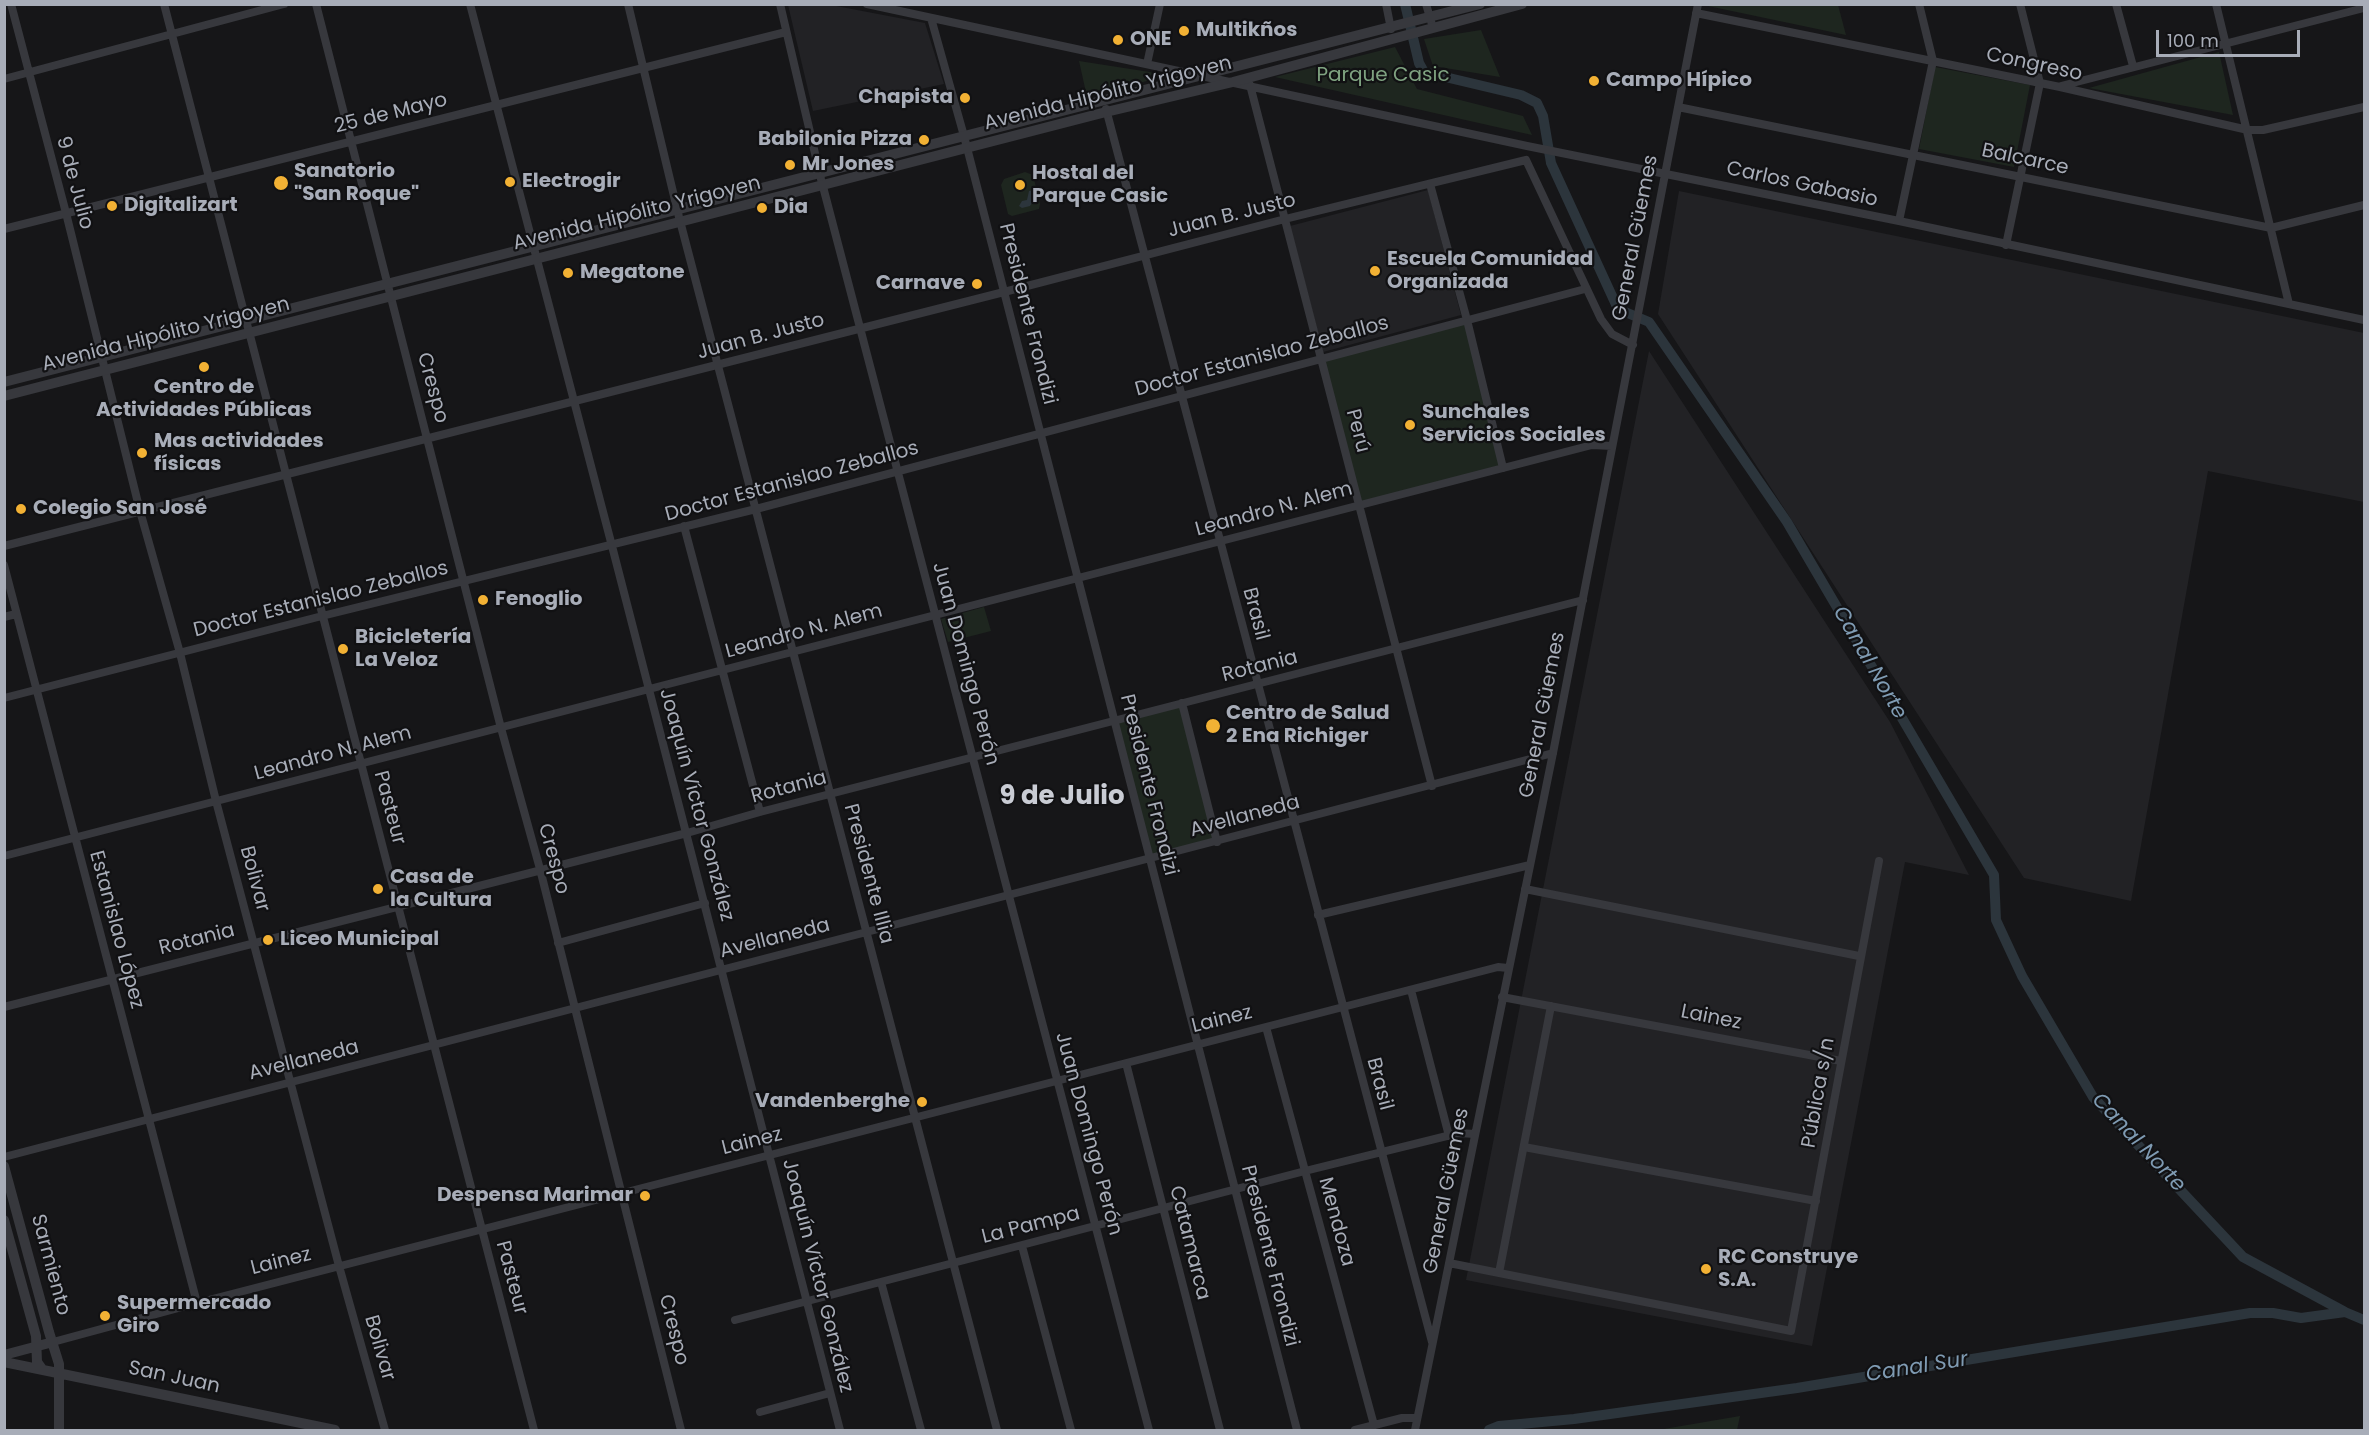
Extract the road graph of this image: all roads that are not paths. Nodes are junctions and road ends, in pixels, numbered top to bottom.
1 (11, 4) edge
2 (164, 4) edge
3 (284, 4) edge
4 (316, 4) edge
5 (470, 4) edge
6 (628, 4) edge
7 (780, 4) edge
8 (867, 4) edge
9 (1160, 4) edge
10 (1386, 4) edge
11 (1426, 4) edge
12 (1480, 4) edge
13 (1522, 4) edge
14 (1919, 4) edge
15 (2020, 4) edge
16 (2116, 4) edge
17 (2216, 4) edge
18 (890, 7) edge
19 (2364, 8) edge
20 (1697, 9) edge
21 (931, 18) junction
22 (1426, 24) junction
23 (786, 32) junction
24 (1396, 32) junction
25 (171, 35) junction
26 (2226, 43) junction
27 (1933, 61) junction
28 (1147, 64) junction
29 (2133, 66) junction
30 (642, 68) junction
31 (28, 73) junction
32 (1203, 76) junction
33 (4, 79) edge
34 (1233, 82) junction
35 (2040, 83) junction
36 (1250, 85) junction
37 (2060, 87) junction
38 (497, 104) junction
39 (1105, 106) junction
40 (1678, 107) junction
41 (2364, 107) edge
42 (2248, 130) junction
43 (350, 141) junction
44 (966, 142) junction
45 (1531, 146) junction
46 (1914, 154) junction
47 (1526, 160) junction
48 (1665, 174) junction
49 (2021, 176) junction
50 (208, 177) junction
51 (821, 179) junction
52 (1430, 184) junction
53 (2364, 206) edge
54 (678, 210) junction
55 (66, 213) junction
56 (1285, 219) junction
57 (680, 221) junction
58 (1899, 221) junction
59 (2271, 228) junction
60 (4, 229) edge
61 (2006, 244) junction
62 (533, 247) junction
63 (1144, 255) junction
64 (537, 258) junction
65 (387, 284) junction
66 (1585, 289) junction
67 (1004, 292) junction
68 (390, 296) junction
69 (2289, 304) junction
70 (1467, 320) junction
71 (246, 321) junction
72 (2364, 321) edge
73 (860, 328) junction
74 (249, 333) junction
75 (1633, 345) junction
76 (102, 357) junction
77 (1321, 359) junction
78 (718, 365) junction
79 (105, 369) junction
80 (4, 382) edge
81 (1181, 395) junction
82 (4, 396) edge
83 (574, 401) junction
84 (1040, 433) junction
85 (429, 439) junction
86 (1612, 446) junction
87 (1503, 468) junction
88 (898, 472) junction
89 (286, 475) junction
90 (1359, 505) junction
91 (756, 509) junction
92 (140, 511) junction
93 (684, 526) junction
94 (1219, 542) junction
95 (4, 546) edge
96 (612, 546) junction
97 (4, 565) edge
98 (1078, 578) junction
99 (464, 582) junction
100 (1583, 600) junction
101 (16, 614) junction
102 (935, 615) junction
103 (322, 616) junction
104 (4, 617) edge
105 (1396, 648) junction
106 (793, 652) junction
107 (180, 653) junction
108 (722, 670) junction
109 (1257, 685) junction
110 (648, 689) junction
111 (37, 690) junction
112 (4, 698) edge
113 (1182, 704) junction
114 (1114, 721) junction
115 (501, 728) junction
116 (1553, 753) junction
117 (972, 758) junction
118 (361, 764) junction
119 (1432, 786) junction
120 (830, 794) junction
121 (216, 801) junction
122 (759, 812) junction
123 (1293, 822) junction
124 (687, 833) junction
125 (75, 838) junction
126 (1217, 842) junction
127 (4, 856) edge
128 (1150, 859) junction
129 (1879, 861) dead end
130 (1530, 864) junction
131 (540, 869) junction
132 (1525, 889) junction
133 (1008, 895) junction
134 (705, 903) junction
135 (398, 906) junction
136 (1318, 915) junction
137 (867, 933) junction
138 (254, 943) junction
139 (558, 943) junction
140 (1859, 956) junction
141 (1508, 968) junction
142 (722, 970) junction
143 (113, 979) junction
144 (1411, 990) junction
145 (1502, 997) junction
146 (1551, 1006) junction
147 (4, 1007) edge
148 (1342, 1007) junction
149 (574, 1008) junction
150 (1266, 1027) junction
151 (434, 1045) junction
152 (1198, 1045) junction
153 (1841, 1061) junction
154 (1126, 1063) junction
155 (290, 1081) junction
156 (1057, 1081) junction
157 (915, 1118) junction
158 (149, 1119) junction
159 (1475, 1134) junction
160 (1449, 1136) junction
161 (1524, 1147) junction
162 (1380, 1153) junction
163 (4, 1157) edge
164 (770, 1157) junction
165 (4, 1166) edge
166 (1305, 1171) junction
167 (1235, 1190) junction
168 (621, 1193) junction
169 (1816, 1201) junction
170 (1163, 1209) junction
171 (4, 1220) edge
172 (1095, 1227) junction
173 (482, 1229) junction
174 (1022, 1246) junction
175 (8, 1251) edge
176 (953, 1263) junction
177 (1449, 1263) junction
178 (339, 1266) junction
179 (1499, 1273) junction
180 (881, 1282) junction
181 (807, 1302) junction
182 (197, 1303) junction
183 (735, 1320) dead end
184 (53, 1342) junction
185 (1432, 1343) junction
186 (36, 1347) junction
187 (4, 1355) edge
188 (4, 1362) edge
189 (42, 1369) junction
190 (61, 1373) junction
191 (830, 1393) junction
192 (760, 1412) dead end
193 (1417, 1418) junction
194 (1374, 1425) junction
195 (59, 1431) edge
196 (335, 1431) edge
197 (385, 1431) edge
198 (534, 1431) edge
199 (681, 1431) edge
200 (840, 1431) edge
201 (921, 1431) edge
202 (997, 1431) edge
203 (1071, 1431) edge
204 (1149, 1431) edge
205 (1220, 1431) edge
206 (1297, 1431) edge
207 (1354, 1431) edge
208 (1415, 1431) edge

1 - 31 street, 9 de Julio
2 - 25 street, Pasteur
3 - 25 street
4 - 43 street, Crespo
5 - 38 street, Joaquín Víctor González
6 - 30 street, Presidente Illia
7 - 23 street, Juan Domingo Perón
8 - 18 street, Carlos Gabasio
9 - 28 street
10 - 24 street
11 - 22 street
12 - 22 street, Avenida Hipólito Yrigoyen
13 - 22 street, Avenida Hipólito Yrigoyen
14 - 27 street
15 - 35 street
16 - 29 street
17 - 26 street
18 - 21 street, Carlos Gabasio
19 - 26 street
20 - 27 street, Congreso
20 - 40 street, General Güemes
21 - 28 street, Carlos Gabasio
21 - 44 street, Presidente Frondizi
22 - 24 street, Avenida Hipólito Yrigoyen
23 - 30 street, 25 de Mayo
23 - 51 street, Juan Domingo Perón
24 - 32 street, Avenida Hipólito Yrigoyen
24 - 34 street, Avenida Hipólito Yrigoyen
25 - 31 street
25 - 50 street, Pasteur
26 - 29 street
26 - 42 street
27 - 35 street, Congreso
27 - 46 street
28 - 32 street, Carlos Gabasio
29 - 37 street
30 - 38 street, 25 de Mayo
30 - 54 street, Presidente Illia
31 - 33 street
31 - 55 street, 9 de Julio
32 - 34 street, Carlos Gabasio
32 - 39 street, Avenida Hipólito Yrigoyen
34 - 36 street, Carlos Gabasio
34 - 39 street, Avenida Hipólito Yrigoyen
35 - 37 street, Congreso
35 - 49 street
36 - 45 street, Carlos Gabasio
36 - 56 street, Perú
37 - 42 street, Congreso
38 - 43 street, 25 de Mayo
38 - 62 street, Joaquín Víctor González
39 - 44 street, Avenida Hipólito Yrigoyen
39 - 63 street, Brasil
40 - 46 street, Balcarce
40 - 48 street, General Güemes
41 - 42 street, Congreso
42 - 59 street
43 - 50 street, 25 de Mayo
43 - 65 street, Crespo
44 - 51 street, Avenida Hipólito Yrigoyen
44 - 67 street, Presidente Frondizi
45 - 47 street
45 - 48 street, Carlos Gabasio
46 - 49 street, Balcarce
46 - 58 street
47 - 52 street, Juan B. Justo
47 - 66 street
48 - 58 street, Carlos Gabasio
48 - 75 street, General Güemes
49 - 59 street, Balcarce
49 - 61 street
50 - 55 street, 25 de Mayo
50 - 71 street, Pasteur
51 - 54 street, Avenida Hipólito Yrigoyen
51 - 57 street, Avenida Hipólito Yrigoyen
51 - 73 street, Juan Domingo Perón
52 - 56 street, Juan B. Justo
52 - 70 street
53 - 59 street, Balcarce
54 - 57 street, Presidente Illia
54 - 62 street, Avenida Hipólito Yrigoyen
55 - 60 street, 25 de Mayo
55 - 76 street, 9 de Julio
56 - 63 street, Juan B. Justo
56 - 77 street, Perú
57 - 64 street, Avenida Hipólito Yrigoyen
57 - 78 street, Presidente Illia
58 - 61 street, Carlos Gabasio
59 - 69 street
61 - 69 street, Carlos Gabasio
62 - 64 street, Joaquín Víctor González
62 - 65 street, Avenida Hipólito Yrigoyen
63 - 67 street, Juan B. Justo
63 - 81 street, Brasil
64 - 68 street, Avenida Hipólito Yrigoyen
64 - 83 street, Joaquín Víctor González
65 - 68 street, Crespo
65 - 71 street, Avenida Hipólito Yrigoyen
66 - 70 street, Doctor Estanislao Zeballos
66 - 75 street
67 - 73 street, Juan B. Justo
67 - 84 street, Presidente Frondizi
68 - 74 street, Avenida Hipólito Yrigoyen
68 - 85 street, Crespo
69 - 72 street, Carlos Gabasio
70 - 77 street, Doctor Estanislao Zeballos
70 - 87 street
71 - 74 street, Pasteur
71 - 76 street, Avenida Hipólito Yrigoyen
73 - 78 street, Juan B. Justo
73 - 88 street, Juan Domingo Perón
74 - 79 street, Avenida Hipólito Yrigoyen
74 - 89 street, Pasteur
75 - 86 street, General Güemes
76 - 79 street, 9 de Julio
76 - 80 street, Avenida Hipólito Yrigoyen
77 - 81 street, Doctor Estanislao Zeballos
77 - 90 street, Perú
78 - 83 street, Juan B. Justo
78 - 91 street, Presidente Illia
79 - 82 street, Avenida Hipólito Yrigoyen
79 - 92 street, Bolivar
81 - 84 street, Doctor Estanislao Zeballos
81 - 94 street, Brasil
83 - 85 street, Juan B. Justo
83 - 96 street, Joaquín Víctor González
84 - 88 street, Doctor Estanislao Zeballos
84 - 98 street, Presidente Frondizi
85 - 89 street, Juan B. Justo
85 - 99 street, Crespo
86 - 87 street, Leandro N. Alem
86 - 100 street, General Güemes
87 - 90 street, Leandro N. Alem
88 - 91 street, Doctor Estanislao Zeballos
88 - 102 street, Juan Domingo Perón
89 - 92 street, Juan B. Justo
89 - 103 street, Pasteur
90 - 94 street, Leandro N. Alem
90 - 105 street, Perú
91 - 93 street, Doctor Estanislao Zeballos
91 - 106 street, Presidente Illia
92 - 95 street, Juan B. Justo
92 - 107 street, Bolivar
93 - 96 street, Doctor Estanislao Zeballos
93 - 108 street
94 - 98 street, Leandro N. Alem
94 - 109 street, Brasil
96 - 99 street, Doctor Estanislao Zeballos
96 - 110 street, Joaquín Víctor González
97 - 101 street, Estanislao López
98 - 102 street, Leandro N. Alem
98 - 114 street, Presidente Frondizi
99 - 103 street, Doctor Estanislao Zeballos
99 - 115 street, Crespo
100 - 105 street, Rotania
100 - 116 street, General Güemes
101 - 104 street
101 - 111 street, Estanislao López
102 - 106 street, Leandro N. Alem
102 - 117 street, Juan Domingo Perón
103 - 107 street, Doctor Estanislao Zeballos
103 - 118 street, Pasteur
105 - 109 street, Rotania
105 - 119 street, Perú
106 - 108 street, Leandro N. Alem
106 - 120 street, Presidente Illia
107 - 111 street, Doctor Estanislao Zeballos
107 - 121 street, Bolivar
108 - 110 street, Leandro N. Alem
108 - 122 street
109 - 113 street, Rotania
109 - 123 street, Brasil
110 - 115 street, Leandro N. Alem
110 - 124 street, Joaquín Víctor González
111 - 112 street, Doctor Estanislao Zeballos
111 - 125 street, Estanislao López
113 - 114 street, Rotania
113 - 126 street
114 - 117 street, Rotania
114 - 128 street, Presidente Frondizi
115 - 118 street, Leandro N. Alem
115 - 131 street, Crespo
116 - 119 street, Avellaneda
116 - 130 street, General Güemes
117 - 120 street, Rotania
117 - 133 street, Juan Domingo Perón
118 - 121 street, Leandro N. Alem
118 - 135 street, Pasteur
119 - 123 street, Avellaneda
120 - 122 street, Rotania
120 - 137 street, Presidente Illia
121 - 125 street, Leandro N. Alem
121 - 138 street, Bolivar
122 - 124 street, Rotania
123 - 126 street, Avellaneda
123 - 136 street, Brasil
124 - 131 street, Rotania
124 - 134 street, Joaquín Víctor González
125 - 127 street, Leandro N. Alem
125 - 143 street, Estanislao López
126 - 128 street, Avellaneda
128 - 133 street, Avellaneda
128 - 152 street, Presidente Frondizi
129 - 140 street, Pública s/n
130 - 132 street, General Güemes
130 - 136 street
131 - 135 street, Rotania
131 - 139 street, Crespo
132 - 140 street
132 - 141 street, General Güemes
133 - 137 street, Avellaneda
133 - 156 street, Juan Domingo Perón
134 - 139 street
134 - 142 street, Joaquín Víctor González
135 - 138 street, Rotania
135 - 151 street, Pasteur
136 - 148 street, Brasil
137 - 142 street, Avellaneda
137 - 157 street, Presidente Illia
138 - 143 street, Rotania
138 - 155 street, Bolivar
139 - 149 street, Crespo
140 - 153 street, Pública s/n
141 - 144 street, Lainez
141 - 145 street, General Güemes
142 - 149 street, Avellaneda
142 - 164 street, Joaquín Víctor González
143 - 147 street, Rotania
143 - 158 street, Estanislao López
144 - 148 street, Lainez
144 - 160 street
145 - 146 street, Lainez
145 - 159 street, General Güemes
146 - 153 street, Lainez
146 - 161 street
148 - 150 street, Lainez
148 - 162 street, Brasil
149 - 151 street, Avellaneda
149 - 168 street, Crespo
150 - 152 street, Lainez
150 - 166 street, Mendoza
151 - 155 street, Avellaneda
151 - 173 street, Pasteur
152 - 154 street, Lainez
152 - 167 street, Presidente Frondizi
153 - 169 street, Pública s/n
154 - 156 street, Lainez
154 - 170 street, Catamarca
155 - 158 street, Avellaneda
155 - 178 street, Bolivar
156 - 157 street, Lainez
156 - 172 street, Juan Domingo Perón
157 - 164 street, Lainez
157 - 176 street, Presidente Illia
158 - 163 street, Avellaneda
158 - 182 street, Estanislao López
159 - 160 street, La Pampa
159 - 177 street, General Güemes
160 - 162 street, La Pampa
161 - 169 street
161 - 179 street
162 - 166 street, La Pampa
162 - 185 street, Brasil
164 - 168 street, Lainez
164 - 181 street, Joaquín Víctor González
165 - 184 street, Sarmiento
166 - 167 street, La Pampa
166 - 194 street, Mendoza
167 - 170 street, La Pampa
167 - 206 street, Presidente Frondizi
168 - 173 street, Lainez
168 - 199 street, Crespo
169 - 179 street, Pública s/n
170 - 172 street, La Pampa
170 - 205 street, Catamarca
171 - 175 street, Sarmiento
172 - 174 street, La Pampa
172 - 204 street, Juan Domingo Perón
173 - 178 street, Lainez
173 - 198 street, Pasteur
174 - 176 street, La Pampa
174 - 203 street
175 - 186 street, Sarmiento
176 - 180 street, La Pampa
176 - 202 street, Presidente Illia
177 - 179 street
177 - 185 street, General Güemes
178 - 182 street, Lainez
178 - 197 street, Bolivar
180 - 181 street, La Pampa
180 - 201 street
181 - 183 street, La Pampa
181 - 191 street, Joaquín Víctor González
182 - 184 street, Lainez
184 - 186 street, Lainez
184 - 190 street, Sarmiento
185 - 193 street, General Güemes
186 - 187 street, Lainez
186 - 189 street, Sarmiento
188 - 189 street, San Juan
189 - 190 street, San Juan
190 - 195 street, Sarmiento
190 - 196 street, San Juan
191 - 192 street
191 - 200 street, Joaquín Víctor González
193 - 194 street
193 - 208 street, General Güemes
194 - 207 street

